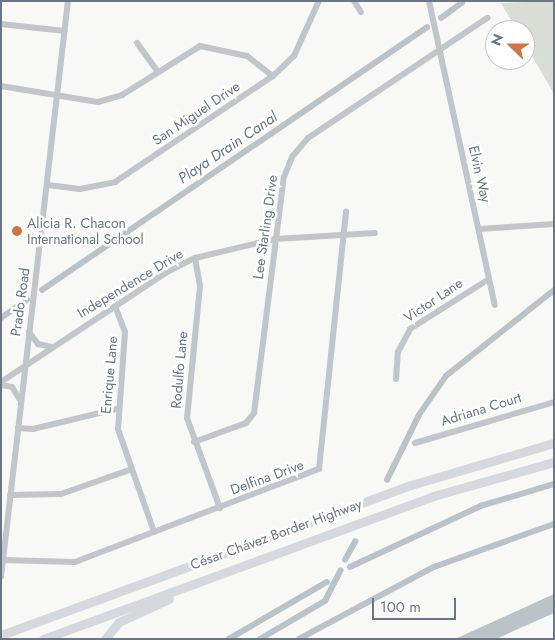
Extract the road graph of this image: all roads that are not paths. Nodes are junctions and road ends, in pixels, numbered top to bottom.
1 (68, 1) edge
2 (319, 1) edge
3 (354, 1) edge
4 (429, 1) edge
5 (361, 12) dead end
6 (487, 18) dead end
7 (1, 24) edge
8 (65, 31) junction
9 (137, 43) dead end
10 (439, 47) junction
11 (158, 72) junction
12 (273, 76) junction
13 (1, 86) edge
14 (58, 99) junction
15 (48, 186) junction
16 (346, 211) dead end
17 (554, 224) edge
18 (479, 229) junction
19 (375, 233) dead end
20 (345, 234) junction
21 (275, 239) junction
22 (195, 258) junction
23 (489, 279) junction
24 (495, 305) dead end
25 (115, 306) junction
26 (29, 332) junction
27 (52, 347) junction
28 (25, 365) junction
29 (396, 379) dead end
30 (1, 384) edge
31 (20, 402) junction
32 (554, 402) edge
33 (116, 409) junction
34 (18, 428) junction
35 (194, 442) junction
36 (415, 442) dead end
37 (554, 443) edge
38 (554, 462) edge
39 (129, 470) junction
40 (10, 495) junction
41 (220, 508) junction
42 (154, 532) junction
43 (2, 560) edge
44 (234, 569) junction
45 (1, 577) edge
46 (1, 635) edge
47 (43, 639) edge
48 (105, 639) edge

1 - 8 street, Prado Road
2 - 12 street, San Miguel Drive
3 - 5 street
4 - 10 street, Elvin Way
6 - 10 street, Lee Starling Drive
7 - 8 street
8 - 14 street, Prado Road
9 - 11 street
10 - 18 street, Elvin Way
10 - 21 street, Lee Starling Drive
11 - 12 street
11 - 14 street
12 - 15 street, San Miguel Drive
13 - 14 street
14 - 15 street, Prado Road
15 - 26 street, Prado Road
16 - 20 street, Delfina Drive
17 - 18 street
18 - 23 street, Elvin Way
19 - 20 street, Independence Drive
20 - 21 street, Independence Drive
20 - 41 street, Delfina Drive
21 - 22 street, Independence Drive
21 - 35 street, Lee Starling Drive
22 - 25 street, Independence Drive
22 - 35 street, Rodulfo Lane
23 - 24 street, Elvin Way
23 - 29 street, Victor Lane
25 - 27 street, Independence Drive
25 - 33 street, Enrique Lane
26 - 27 street
26 - 28 street, Prado Road
27 - 28 street, Independence Drive
28 - 30 street, Independence Drive
28 - 31 street, Prado Road
30 - 31 street
31 - 34 street, Prado Road
32 - 36 street, Adriana Court
33 - 34 street
33 - 39 street, Enrique Lane
34 - 40 street, Prado Road
35 - 41 street, Rodulfo Lane
37 - 46 highway, César Chávez Border Highway
38 - 44 highway, César Chávez Border Highway
39 - 40 street
39 - 42 street, Enrique Lane
40 - 43 street, Prado Road
41 - 42 street, Delfina Drive
42 - 43 street, Delfina Drive
43 - 45 street, Prado Road
44 - 47 highway, César Chávez Border Highway
44 - 48 highway

